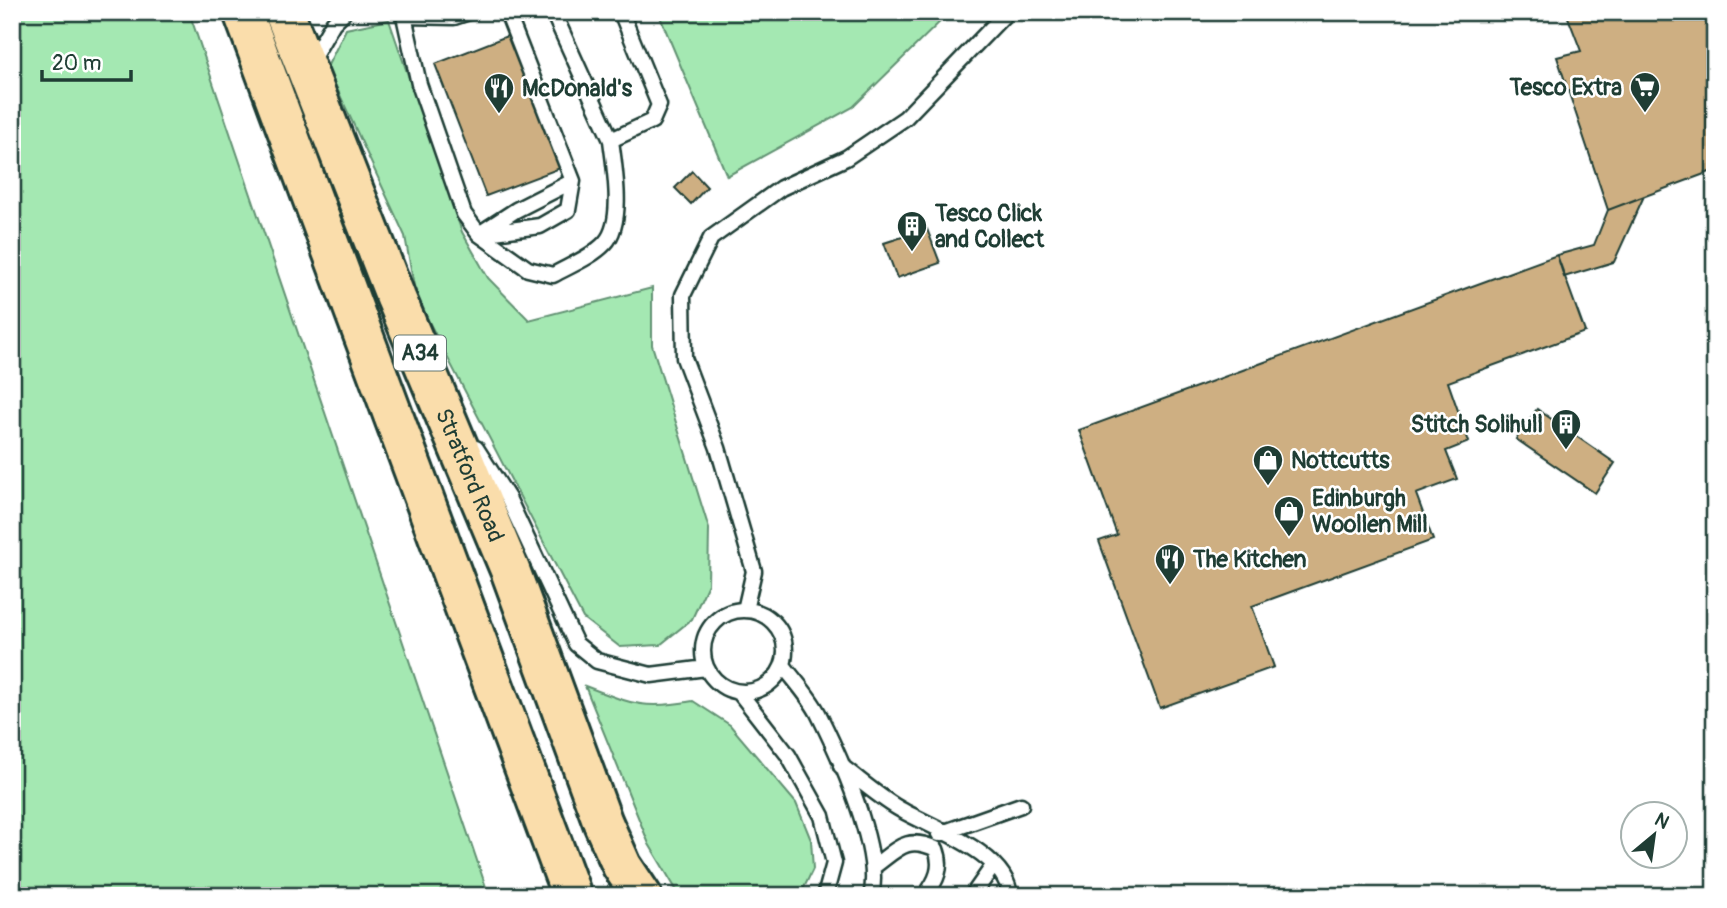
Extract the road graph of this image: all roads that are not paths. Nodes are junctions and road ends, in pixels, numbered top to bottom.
1 (243, 12) edge
2 (284, 12) edge
3 (344, 12) edge
4 (469, 12) edge
5 (507, 12) edge
6 (553, 12) edge
7 (621, 12) edge
8 (1007, 12) edge
9 (402, 14) edge
10 (305, 71) junction
11 (611, 140) junction
12 (573, 181) junction
13 (479, 234) junction
14 (429, 373) junction
15 (745, 610) junction
16 (783, 665) junction
17 (706, 668) junction
18 (739, 692) junction
19 (840, 766) junction
20 (1021, 805) dead end
21 (943, 832) junction
22 (921, 842) junction
23 (993, 866) junction
24 (873, 867) junction
25 (572, 896) edge
26 (642, 896) edge
27 (825, 896) edge
28 (871, 896) edge
29 (925, 896) edge
30 (972, 896) edge
31 (1010, 896) edge

1 - 25 highway, A34
2 - 10 highway, Stratford Road / A34
3 - 10 lane
4 - 9 lane
5 - 12 lane
6 - 11 lane
7 - 11 lane
8 - 15 lane
9 - 13 lane
10 - 14 highway, Stratford Road / A34
11 - 13 lane
12 - 13 lane
12 - 13 lane
14 - 17 lane
14 - 26 highway, Stratford Road / A34
15 - 16 lane
15 - 17 lane
16 - 18 lane
16 - 19 lane
17 - 18 lane
18 - 27 lane
19 - 21 lane
19 - 24 lane
20 - 21 lane
21 - 22 lane
21 - 23 lane
22 - 24 lane
22 - 29 lane
23 - 30 lane
23 - 31 lane
24 - 28 lane

